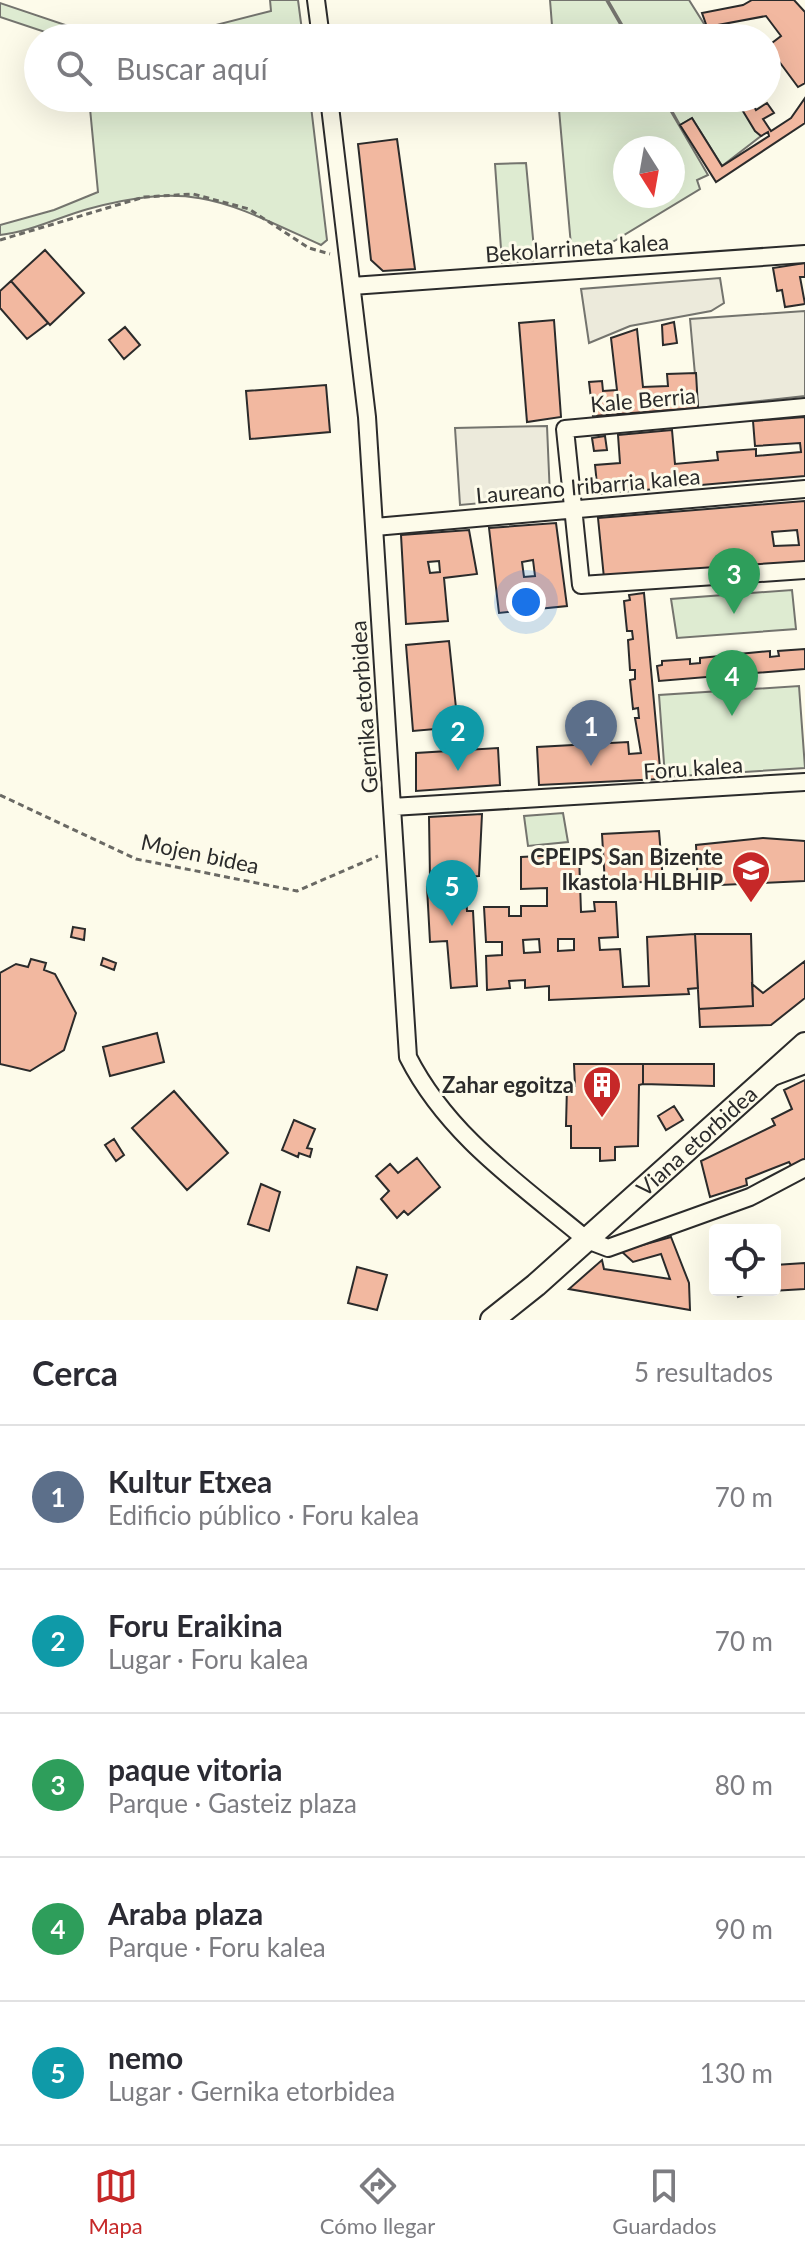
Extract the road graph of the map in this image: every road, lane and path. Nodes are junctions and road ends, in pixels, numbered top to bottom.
1 (317, 0) edge
2 (320, 24) edge
3 (331, 112) edge
4 (0, 240) edge
5 (805, 254) edge
6 (349, 259) junction
7 (352, 286) junction
8 (805, 407) edge
9 (805, 489) edge
10 (574, 509) junction
11 (375, 527) junction
12 (805, 570) edge
13 (805, 782) edge
14 (0, 795) edge
15 (392, 807) junction
16 (396, 848) junction
17 (805, 1044) edge
18 (805, 1065) edge
19 (764, 1081) junction
20 (805, 1168) edge
21 (587, 1240) junction
22 (492, 1320) edge

1 - 2 street
3 - 6 street, Gernika etorbidea
4 - 6 path
5 - 7 street, Bekolarrineta kalea
6 - 7 street, Gernika etorbidea
7 - 11 street, Gernika etorbidea
8 - 10 street, Kale Berria
9 - 10 street, Laureano Iribarria kalea
10 - 11 street, Laureano Iribarria kalea
10 - 12 street, Kale Berria
11 - 15 street, Gernika etorbidea
13 - 15 street, Foru kalea
14 - 16 path, Mojen bidea
15 - 16 street, Gernika etorbidea
16 - 21 street, Gernika etorbidea
17 - 19 street, Viana etorbidea
18 - 19 street
19 - 21 street, Viana etorbidea
20 - 21 street
21 - 22 street, Viana etorbidea

